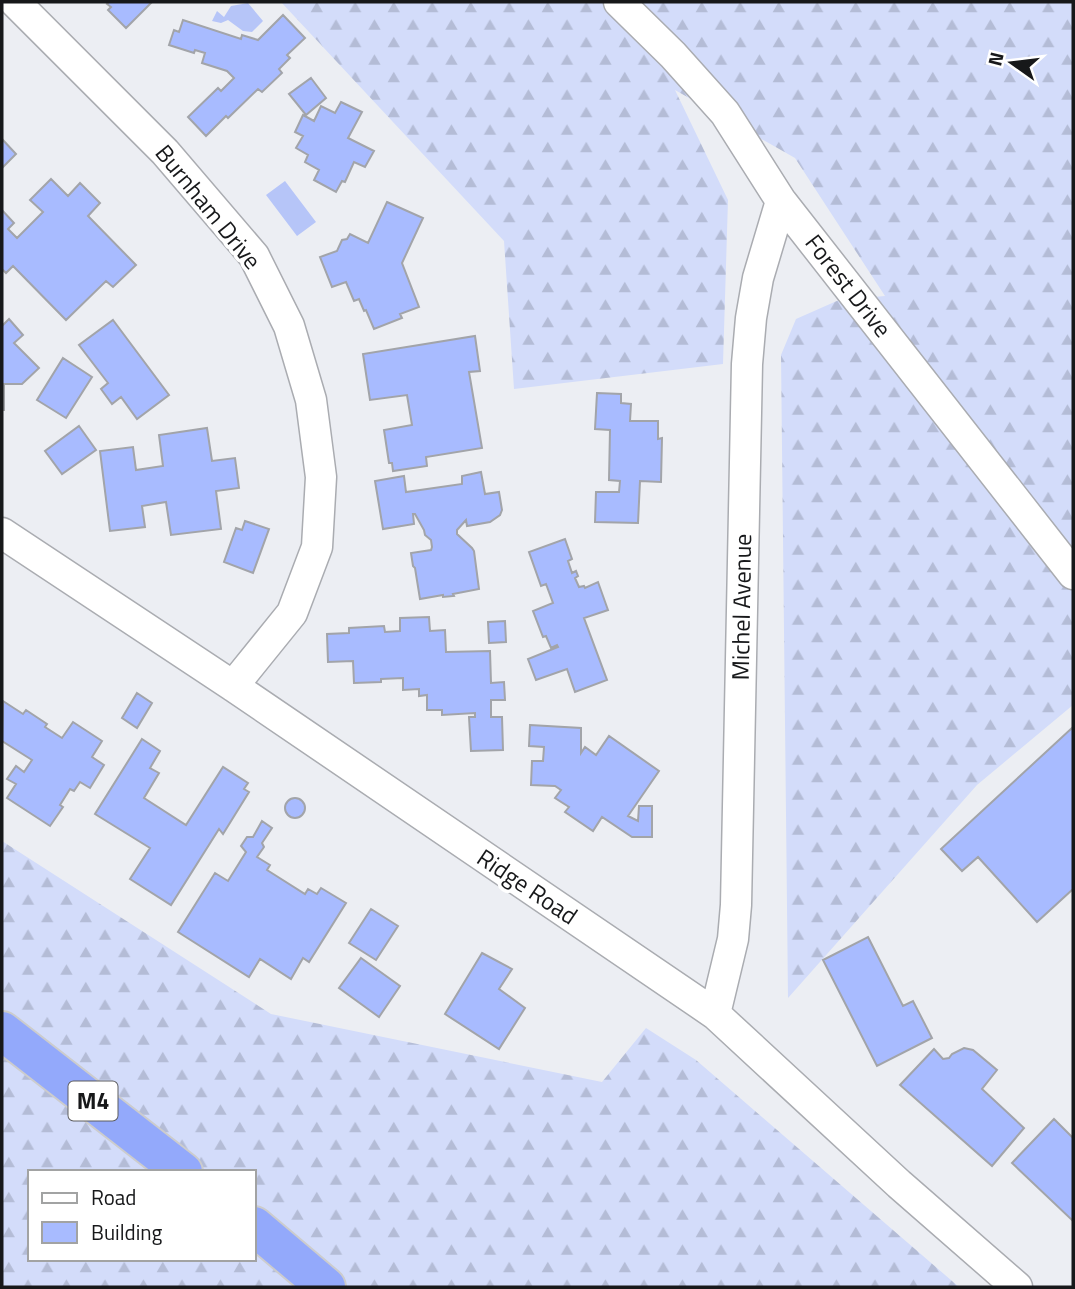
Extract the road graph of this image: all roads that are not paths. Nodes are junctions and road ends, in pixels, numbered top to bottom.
1 (15, 2) edge
2 (619, 2) edge
3 (781, 201) junction
4 (2, 533) edge
5 (1073, 574) edge
6 (233, 686) junction
7 (715, 1014) junction
8 (2, 1031) edge
9 (180, 1170) edge
10 (256, 1228) edge
11 (326, 1287) edge
12 (1017, 1287) edge

1 - 6 street, Burnham Drive
2 - 3 street, Forest Drive
3 - 5 street, Forest Drive
3 - 7 street, Michel Avenue
4 - 6 street, Ridge Road
6 - 7 street, Ridge Road
7 - 12 street, Ridge Road
8 - 9 highway, M4
10 - 11 highway

